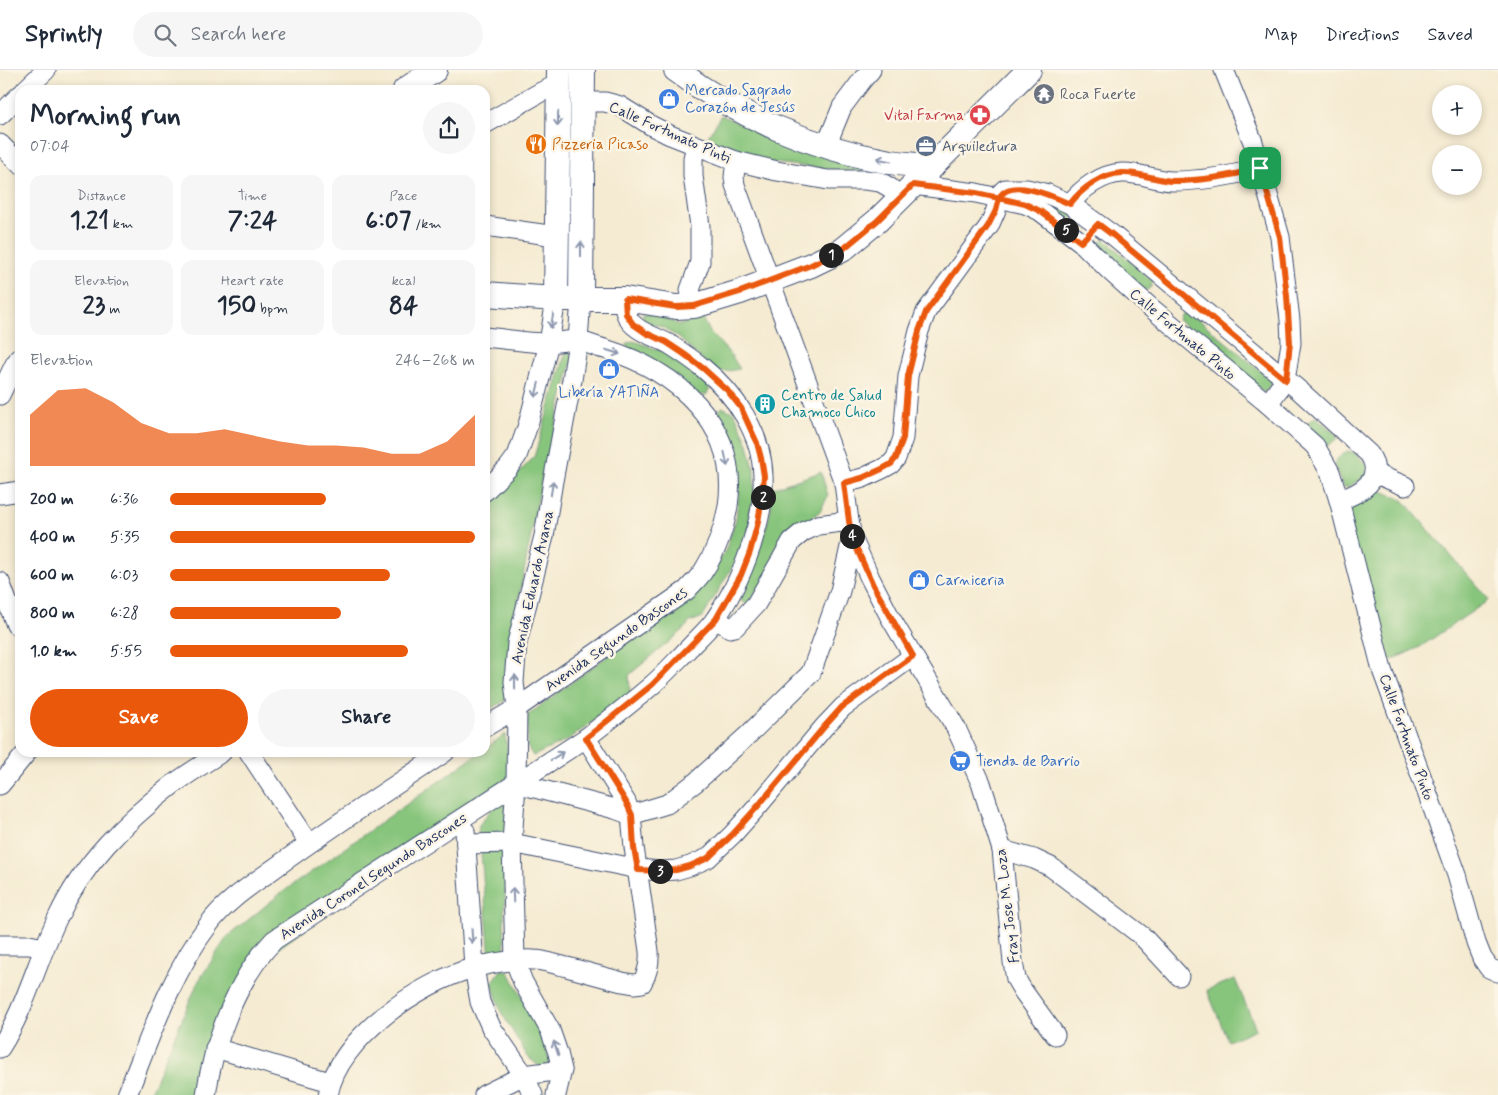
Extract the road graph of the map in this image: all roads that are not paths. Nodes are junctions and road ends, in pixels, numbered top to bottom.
1 (46, 70) edge
2 (583, 70) edge
3 (676, 70) edge
4 (871, 70) edge
5 (1030, 70) edge
6 (1224, 70) edge
7 (559, 79) edge
8 (30, 85) edge
9 (15, 100) edge
10 (582, 102) junction
11 (0, 115) edge
12 (490, 121) edge
13 (0, 144) edge
14 (696, 146) junction
15 (826, 146) junction
16 (15, 159) edge
17 (736, 161) junction
18 (932, 167) junction
19 (1260, 168) junction
20 (907, 191) junction
21 (999, 198) junction
22 (1070, 204) junction
23 (1098, 224) junction
24 (490, 227) edge
25 (556, 236) junction
26 (1081, 242) junction
27 (771, 280) junction
28 (1169, 283) junction
29 (490, 294) edge
30 (581, 298) junction
31 (556, 299) junction
32 (625, 299) junction
33 (694, 306) junction
34 (1150, 307) junction
35 (490, 337) edge
36 (578, 341) junction
37 (549, 343) junction
38 (15, 364) edge
39 (1286, 380) junction
40 (727, 390) junction
41 (0, 394) edge
42 (1268, 404) junction
43 (702, 409) junction
44 (1374, 473) junction
45 (490, 478) edge
46 (844, 483) junction
47 (1404, 486) dead end
48 (15, 492) edge
49 (0, 494) edge
50 (1339, 500) junction
51 (850, 530) junction
52 (0, 582) edge
53 (716, 619) junction
54 (12, 627) edge
55 (913, 656) junction
56 (517, 708) junction
57 (490, 724) edge
58 (586, 738) junction
59 (22, 757) edge
60 (214, 757) edge
61 (252, 757) edge
62 (438, 757) edge
63 (516, 782) junction
64 (0, 785) edge
65 (632, 815) junction
66 (464, 817) junction
67 (309, 843) junction
68 (512, 843) junction
69 (466, 844) junction
70 (1002, 850) junction
71 (638, 870) junction
72 (0, 945) edge
73 (44, 948) junction
74 (515, 961) junction
75 (474, 967) junction
76 (1493, 970) edge
77 (1179, 976) dead end
78 (1055, 1035) dead end
79 (0, 1048) edge
80 (215, 1048) junction
81 (562, 1070) junction
82 (524, 1074) junction
83 (329, 1089) edge
84 (127, 1095) edge
85 (206, 1095) edge
86 (484, 1095) edge
87 (534, 1095) edge
88 (556, 1095) edge

1 - 8 street
2 - 10 main road, Avenida Eduardo Avaroa
3 - 15 main road
4 - 15 street
5 - 18 main road
6 - 19 street
7 - 12 street
7 -> 25 main road
9 - 11 street
10 - 14 street, Calle Fortunato Pinti
30 -> 10 main road, Avenida Eduardo Avaroa
13 - 16 street
14 - 17 street, Calle Fortunato Pinti
14 - 33 street
18 -> 15 main road
17 - 20 street, Calle Fortunato Pinti
17 - 27 street, Fray Jose M. Loza
18 - 20 main road
19 - 22 street
19 - 39 street
20 - 21 street, Calle Fortunato Pinto
20 - 27 main road
21 - 22 street, Calle Fortunato Pinto
21 - 26 street, Calle Fortunato Pinto
21 - 46 street
22 - 23 street, Calle Fortunato Pinto
23 - 26 street
23 - 28 street, Calle Fortunato Pinto
24 - 25 street
25 - 31 main road
26 - 34 street, Calle Fortunato Pinto
27 - 33 main road
27 - 46 street, Fray Jose M. Loza
28 - 34 street
28 - 39 street, Calle Fortunato Pinto
29 - 31 main road
30 - 31 main road
30 - 32 main road
30 - 36 street, Avenida Eduardo Avaroa
31 -> 37 street
32 - 33 main road
32 - 40 street
34 - 42 street, Calle Fortunato Pinto
35 - 37 street, Avenida Segundo Bascones
36 - 37 street, Avenida Segundo Bascones
36 -> 43 street, Avenida Segundo Bascones
56 -> 36 street, Avenida Eduardo Avaroa
37 -> 45 street
38 - 41 street
39 - 42 street
39 - 44 street, Calle Fortunato Pinto
40 - 43 street
40 - 53 street
42 - 50 street, Calle Fortunato Pinto
43 -> 56 street, Avenida Segundo Bascones
44 - 47 street
44 - 50 street
46 - 51 street, Fray Jose M. Loza
48 - 49 street
50 - 76 street, Calle Fortunato Pinto
51 - 53 street
51 - 55 street, Fray Jose M. Loza
51 - 65 street
52 - 54 street
53 - 58 street
55 - 70 street, Fray Jose M. Loza
55 - 71 street
56 - 57 street, Avenida Segundo Bascones
56 - 63 street, Avenida Eduardo Avaroa
63 -> 58 street
58 - 65 street
59 - 64 street
60 - 73 street
61 - 67 street
62 - 67 street
63 - 65 street
63 - 66 street, Avenida Coronel Segundo Bascones
63 - 68 street, Avenida Eduardo Avaroa
65 - 71 street
66 - 69 street
66 - 80 street, Avenida Coronel Segundo Bascones
67 - 84 street
68 - 69 street
68 - 71 street
74 -> 68 street, Avenida Eduardo Avaroa
69 -> 75 street
70 - 77 street
70 - 78 street, Fray Jose M. Loza
71 - 74 street
72 - 73 street
73 - 79 street
74 - 75 street
81 -> 74 street, Avenida Eduardo Avaroa
75 - 82 street
75 - 83 street
80 - 83 street
80 - 85 street, Avenida Coronel Segundo Bascones
81 - 82 street
81 - 88 street
82 - 86 street
82 - 87 street

